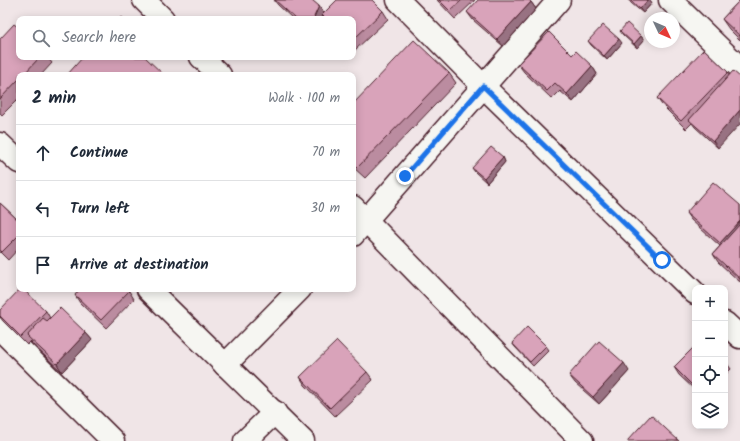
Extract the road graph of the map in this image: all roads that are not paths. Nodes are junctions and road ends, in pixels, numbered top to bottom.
1 (144, 0) edge
2 (398, 0) edge
3 (559, 0) edge
4 (670, 0) edge
5 (160, 16) edge
6 (204, 60) edge
7 (740, 68) edge
8 (217, 72) edge
9 (483, 86) junction
10 (0, 144) edge
11 (16, 159) edge
12 (358, 221) edge
13 (692, 290) edge
14 (151, 292) edge
15 (297, 292) edge
16 (728, 326) edge
17 (0, 329) edge
18 (740, 337) edge
19 (225, 365) junction
20 (274, 412) junction
21 (113, 441) edge
22 (245, 441) edge
23 (303, 441) edge
24 (582, 441) edge

1 - 5 street
2 - 9 street
3 - 9 street
4 - 7 street
6 - 8 street
9 - 12 street
9 - 13 street
10 - 11 street
12 - 24 street
14 - 19 street
15 - 19 street
16 - 18 street
17 - 21 street
19 - 20 street
20 - 22 street
20 - 23 street

